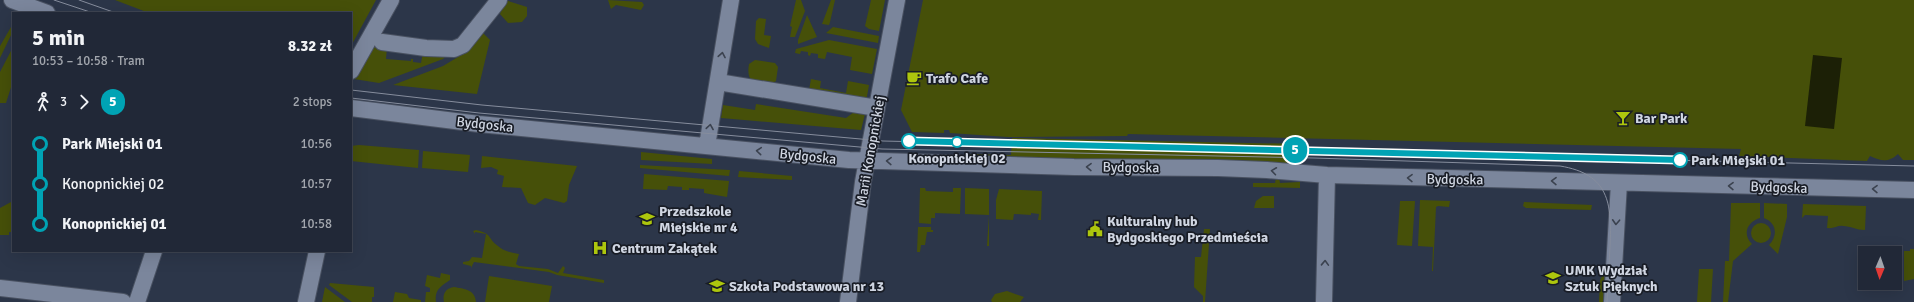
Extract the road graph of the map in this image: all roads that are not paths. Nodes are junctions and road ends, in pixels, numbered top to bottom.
1 (12, 0) edge
2 (391, 0) edge
3 (499, 0) edge
4 (731, 0) edge
5 (897, 0) edge
6 (44, 12) edge
7 (382, 42) dead end
8 (352, 69) edge
9 (718, 82) junction
10 (352, 108) edge
11 (877, 108) junction
12 (707, 146) junction
13 (867, 160) junction
14 (1327, 176) junction
15 (1619, 183) junction
16 (1914, 190) edge
17 (154, 252) edge
18 (317, 252) edge
19 (0, 288) edge
20 (123, 302) edge
21 (137, 302) edge
22 (306, 302) edge
23 (848, 302) edge
24 (1324, 302) edge
25 (1612, 302) edge

1 - 6 street
2 - 8 street
3 - 7 street
9 -> 4 street
5 - 11 street, Marii Konopnickiej
9 - 11 street
12 -> 9 street
10 - 12 street, Bydgoska
11 - 13 street, Marii Konopnickiej
13 -> 12 street, Bydgoska
14 -> 13 street, Bydgoska
13 - 23 street, Marii Konopnickiej
15 -> 14 street, Bydgoska
24 -> 14 street
16 -> 15 street, Bydgoska
15 -> 25 street
17 - 21 street
18 - 22 street
19 - 20 street

